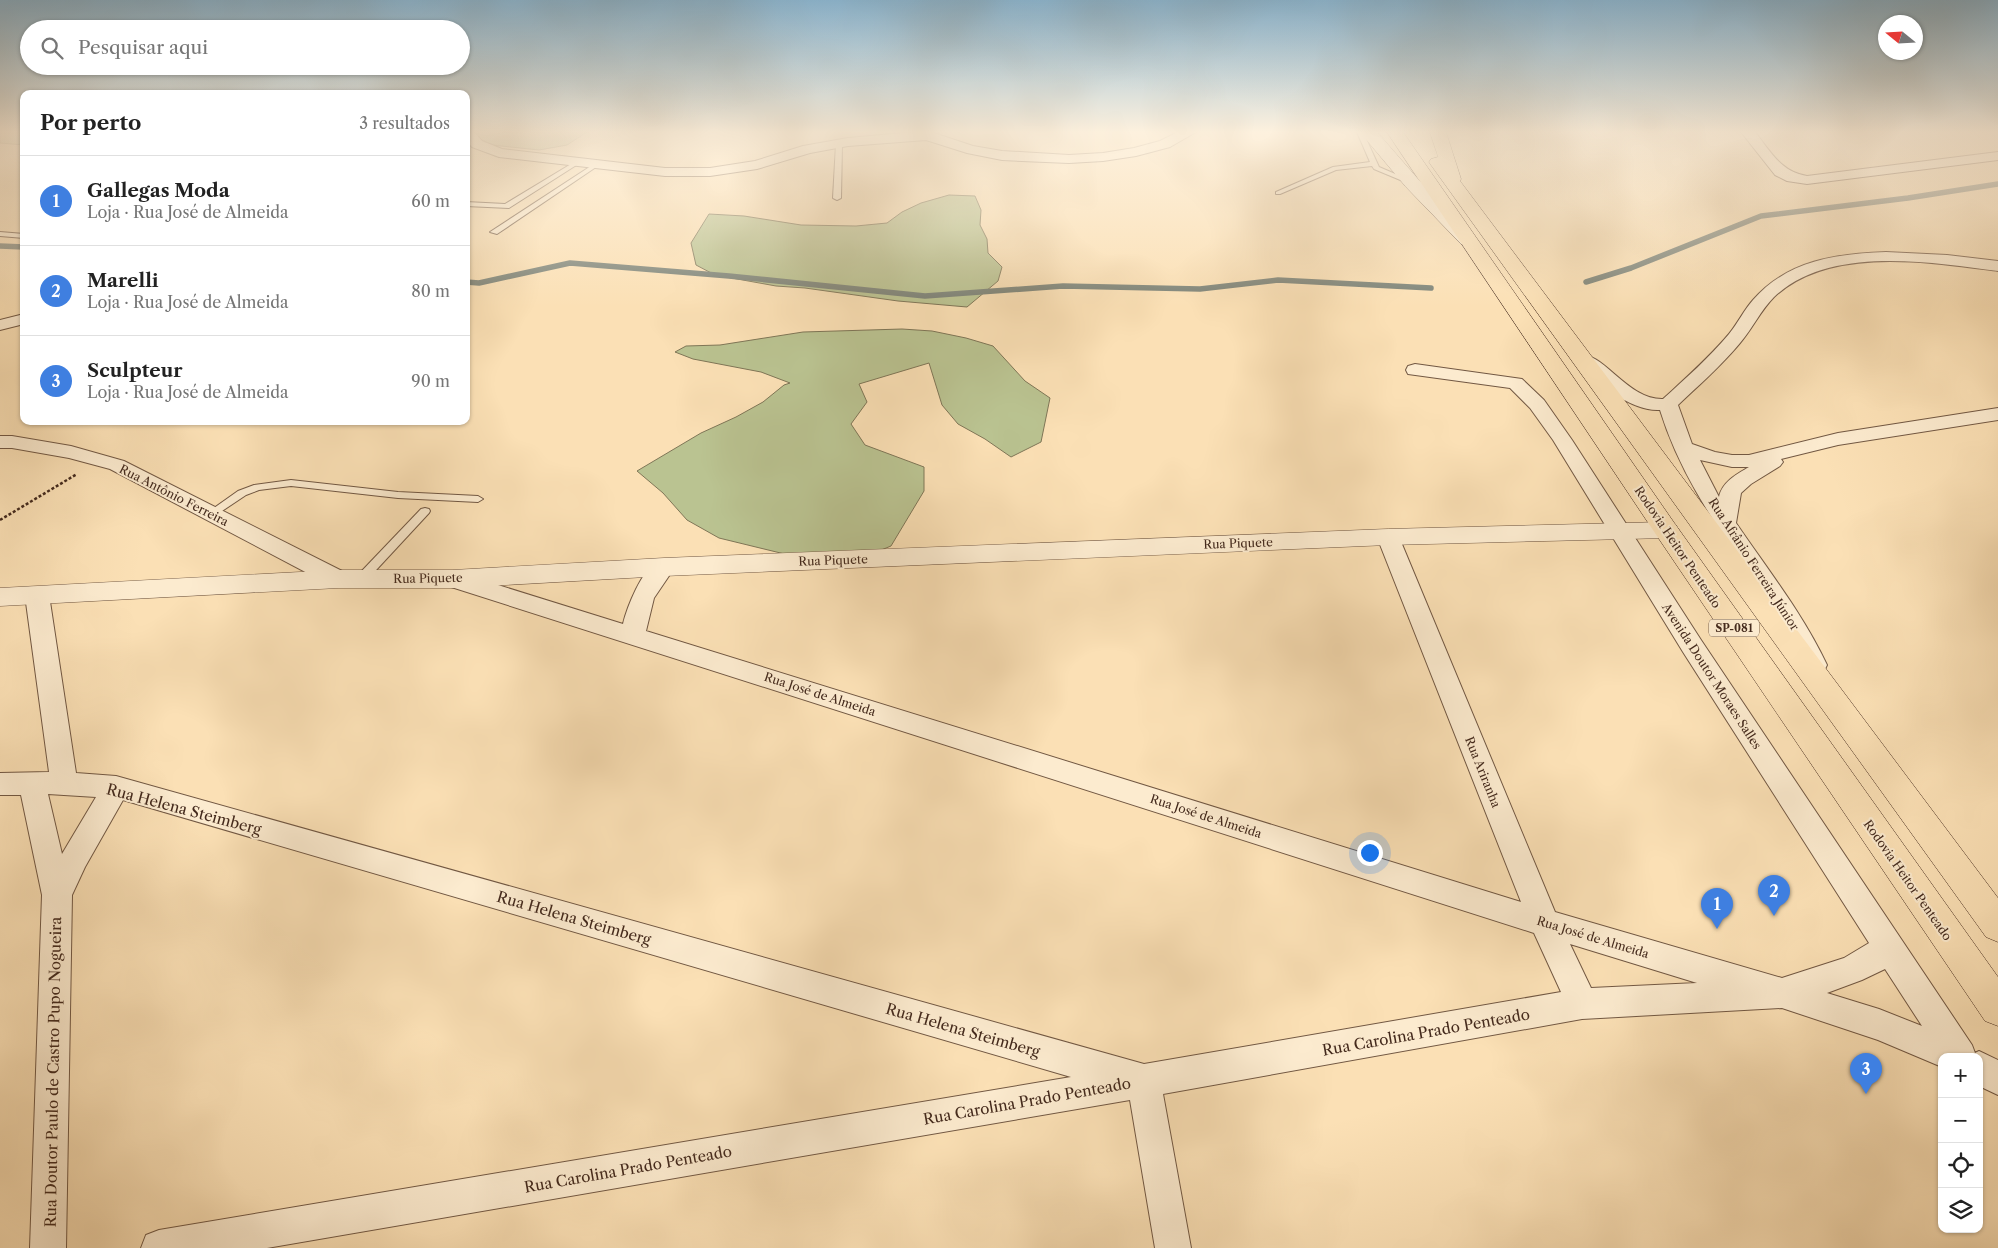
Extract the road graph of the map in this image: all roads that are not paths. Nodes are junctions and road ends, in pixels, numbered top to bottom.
1 (532, 190) edge
2 (558, 190) edge
3 (837, 190) edge
4 (1284, 190) edge
5 (1419, 190) edge
6 (1435, 190) edge
7 (1458, 190) edge
8 (1278, 193) dead end
9 (837, 198) dead end
10 (470, 204) edge
11 (494, 232) dead end
12 (0, 234) edge
13 (20, 236) edge
14 (1472, 245) junction
15 (1998, 266) edge
16 (20, 320) edge
17 (0, 325) edge
18 (1575, 350) junction
19 (1415, 370) dead end
20 (1668, 404) junction
21 (1998, 414) edge
22 (0, 442) edge
23 (1685, 448) junction
24 (1796, 449) junction
25 (478, 499) dead end
26 (426, 511) dead end
27 (212, 513) junction
28 (1725, 523) junction
29 (1666, 530) junction
30 (1619, 532) junction
31 (1388, 537) junction
32 (664, 567) junction
33 (350, 579) junction
34 (454, 579) junction
35 (37, 595) junction
36 (0, 597) edge
37 (633, 634) junction
38 (1829, 696) junction
39 (32, 782) junction
40 (64, 783) junction
41 (0, 784) edge
42 (116, 787) junction
43 (57, 895) junction
44 (1544, 923) junction
45 (1998, 926) edge
46 (1888, 946) junction
47 (1782, 993) junction
48 (1582, 1004) junction
49 (1998, 1008) edge
50 (1949, 1053) edge
51 (1956, 1053) edge
52 (1983, 1070) edge
53 (1998, 1078) edge
54 (1144, 1081) junction
55 (48, 1248) edge
56 (159, 1248) edge
57 (1173, 1248) edge

1 - 10 lane
2 - 11 lane
3 - 9 lane
4 - 8 lane
5 - 14 street
6 - 14 main road, Rodovia Heitor Penteado / SP-081
7 - 18 main road, SP-081
12 - 13 lane
14 - 29 main road, Rodovia Heitor Penteado / SP-081
15 - 20 street
16 - 17 street
18 - 20 street
18 - 38 main road, SP-081
19 - 30 street, Avenida Doutor Moraes Salles
20 - 23 street, Rua Afrânio Ferreira Júnior
21 - 24 street
22 - 27 street, Rua Antônio Ferreira
23 - 24 street
23 - 28 street, Rua Afrânio Ferreira Júnior
24 - 28 street
25 - 27 lane
26 - 33 lane
27 - 33 street, Rua Antônio Ferreira
28 - 38 street, Rua Afrânio Ferreira Júnior
29 - 30 street, Rua Piquete
29 - 49 main road, Rodovia Heitor Penteado / SP-081
30 - 31 street, Rua Piquete
30 - 46 street, Avenida Doutor Moraes Salles
31 - 32 street, Rua Piquete
31 - 44 street, Rua Ariranha
32 - 34 street, Rua Piquete
32 - 37 street
33 - 34 street, Rua Piquete
33 - 35 street, Rua Piquete
34 - 37 street, Rua José de Almeida
35 - 36 street, Rua Piquete
35 - 40 street
37 - 44 street, Rua José de Almeida
38 - 45 main road, SP-081
39 - 40 street, Rua Helena Steimberg
39 - 41 street, Rua Helena Steimberg
39 - 43 street, Rua Doutor Paulo de Castro Pupo Nogueira
40 - 42 street, Rua Helena Steimberg
42 - 43 street, Rua Doutor Paulo de Castro Pupo Nogueira
42 - 54 street, Rua Helena Steimberg
43 - 55 street, Rua Doutor Paulo de Castro Pupo Nogueira
44 - 47 street, Rua José de Almeida
44 - 48 street, Rua Ariranha
46 - 47 street, Rua Carolina Prado Penteado
46 - 51 street, Avenida Doutor Moraes Salles
47 - 48 street, Rua Carolina Prado Penteado
47 - 50 street, Rua José de Almeida
48 - 54 street, Rua Carolina Prado Penteado
52 - 53 street
54 - 56 street, Rua Carolina Prado Penteado
54 - 57 street

